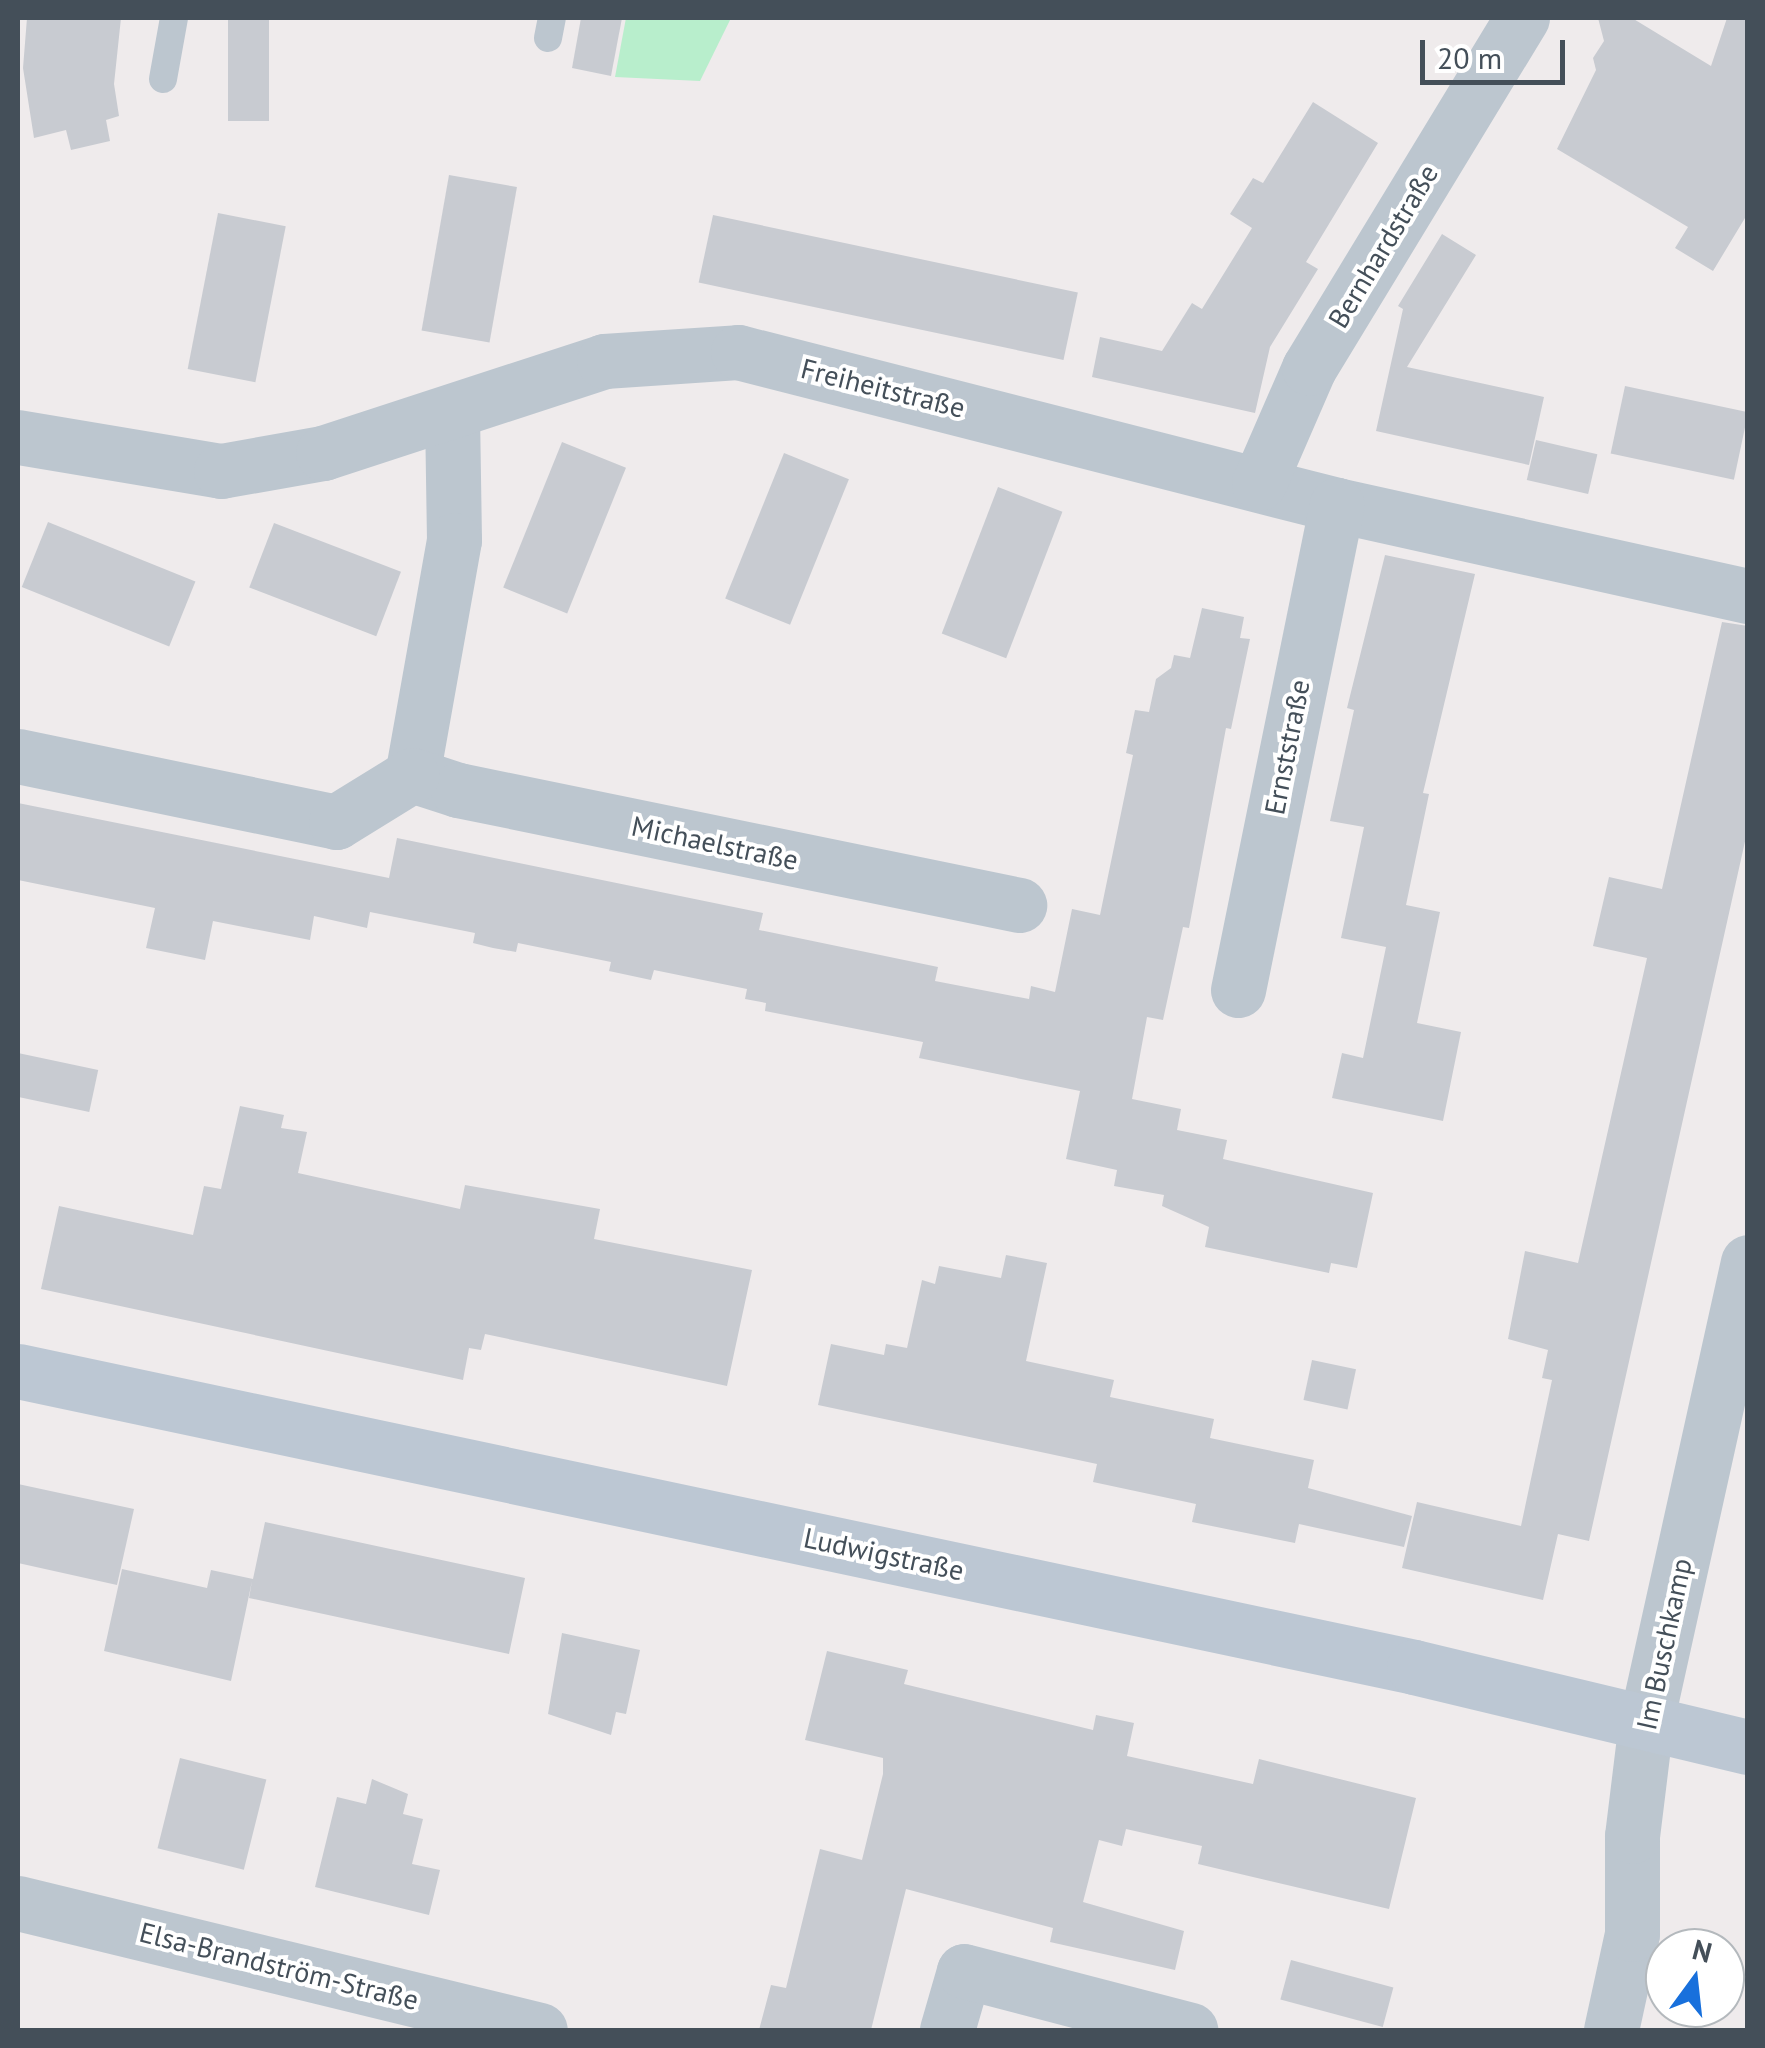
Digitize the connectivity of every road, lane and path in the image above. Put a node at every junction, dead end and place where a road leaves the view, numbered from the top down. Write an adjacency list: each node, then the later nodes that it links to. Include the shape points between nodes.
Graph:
1 (174, 18): 3 (lane)
2 (1522, 18): 6 (street, Bernhardstraße, via 1309,368)
3 (163, 79)
4 (452, 413): 5 (street, Freiheitstraße, via 323,453 222,470); 6 (street, Freiheitstraße, via 604,361 738,352); 10 (street, via 454,540)
5 (18, 436)
6 (1259, 483): 7 (street, Freiheitstraße)
7 (1336, 504): 8 (street, Freiheitstraße); 12 (street, Ernststraße)
8 (1748, 596)
9 (18, 756): 10 (street, via 336,822)
10 (412, 775): 11 (street, Michaelstraße, via 458,790)
11 (1019, 905)
12 (1238, 990)
13 (1748, 1262): 14 (street, Im Buschkamp)
14 (1737, 1360): 16 (street, Im Buschkamp)
15 (18, 1370): 16 (main road, Ludwigstraße)
16 (1646, 1722): 17 (main road, Ludwigstraße); 22 (street, Im Buschkamp, via 1632,1836 1632,1934)
17 (1748, 1748)
18 (18, 1903): 19 (street, Elsa-Brandström-Straße)
19 (540, 2030)
20 (947, 2030): 21 (street, via 964,1971)
21 (1190, 2030)
22 (1612, 2030)

